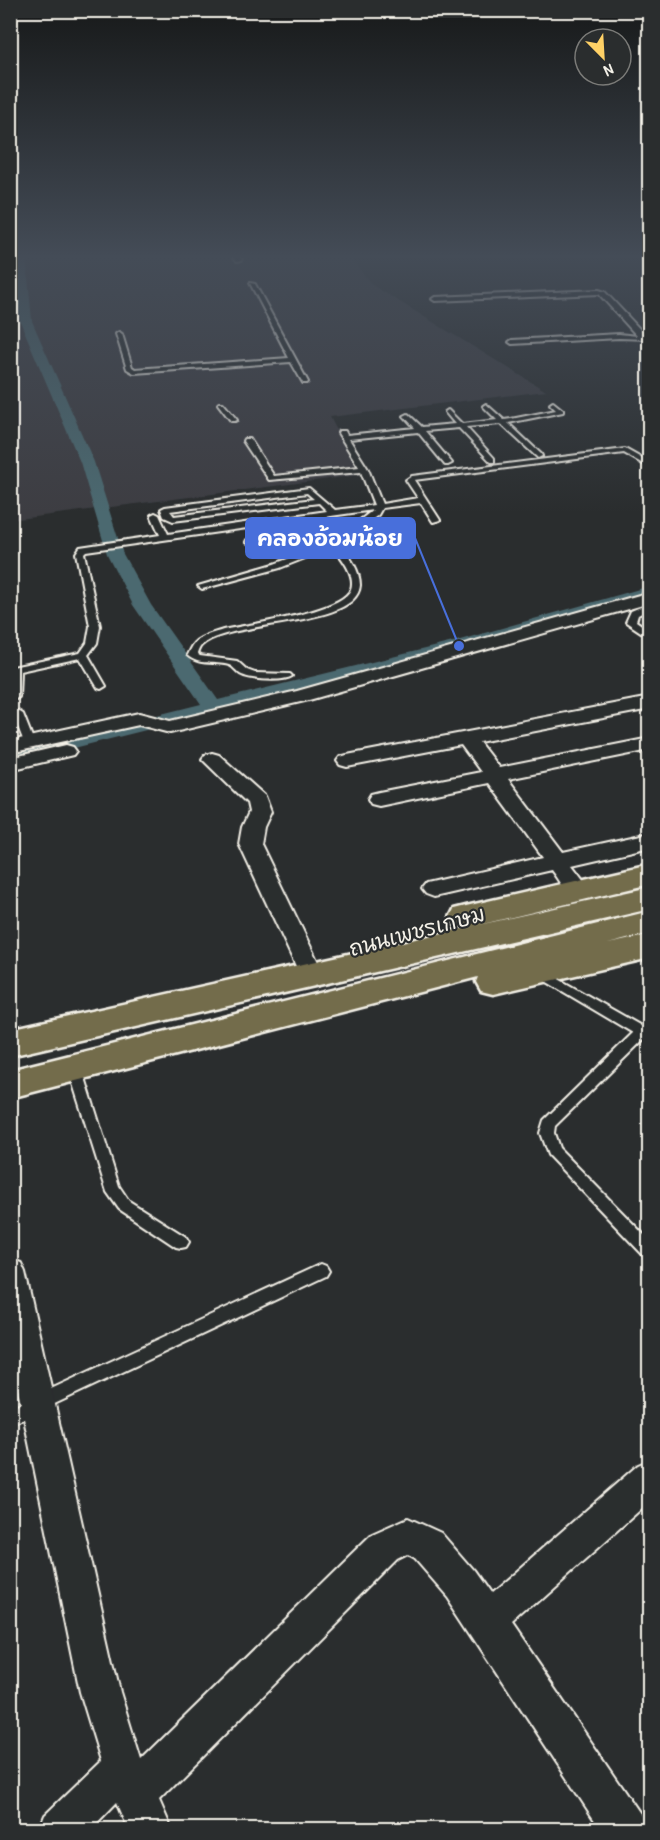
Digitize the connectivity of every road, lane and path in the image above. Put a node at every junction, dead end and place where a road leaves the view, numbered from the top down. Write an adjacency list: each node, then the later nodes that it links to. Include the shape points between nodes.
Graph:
1 (121, 342): 3 (lane, via 129,368 134,370)
2 (284, 342): 3 (lane)
3 (294, 360): 4 (lane)
4 (305, 382)
5 (221, 404): 10 (lane)
6 (553, 404): 11 (lane, via 561,411)
7 (486, 406): 11 (lane)
8 (448, 411): 12 (lane)
9 (408, 416): 13 (lane)
10 (233, 420)
11 (502, 422): 12 (lane); 15 (lane)
12 (459, 426): 13 (lane); 16 (lane)
13 (419, 430): 17 (lane); 19 (lane, via 343,434)
14 (247, 441): 19 (lane, via 272,478)
15 (538, 456)
16 (491, 460)
17 (448, 463)
18 (650, 466): 20 (lane, via 630,453 618,451 412,478)
19 (364, 469): 22 (lane)
20 (423, 500): 22 (lane); 25 (lane)
21 (319, 501): 21 (lane, via 173,519 165,509 309,490); 23 (lane)
22 (379, 506): 23 (lane); 28 (lane)
23 (332, 513): 26 (lane)
24 (155, 515): 26 (lane)
25 (436, 520)
26 (164, 535): 33 (lane, via 89,546 80,553 95,626 94,637)
27 (250, 542): 28 (lane)
28 (335, 544): 29 (lane, via 277,566); 34 (lane, via 349,562 355,580 350,599 333,608 205,640 191,650 198,659 234,663 254,676)
29 (202, 586)
30 (650, 597): 39 (street, via 302,696)
31 (650, 606): 32 (lane, via 635,611 631,622)
32 (650, 635)
33 (83, 656): 35 (lane); 36 (lane, via 15,669)
34 (287, 676)
35 (101, 686)
36 (14, 698)
37 (650, 703): 40 (street)
38 (18, 714): 42 (lane)
39 (157, 724): 42 (street); 45 (street)
40 (466, 738): 44 (street); 46 (street)
41 (650, 744): 46 (street)
42 (20, 745)
43 (212, 759): 56 (street, via 257,801 260,812 250,844)
44 (347, 761)
45 (10, 764)
46 (494, 776): 47 (street); 49 (street)
47 (379, 800)
48 (650, 840): 49 (street)
49 (558, 861): 51 (street); 52 (street)
50 (650, 874): 52 (main road, ถนนเพชรเกษม)
51 (434, 889)
52 (579, 890): 56 (main road, ถนนเพชรเกษม, via 434,925)
53 (650, 898): 58 (main road, ถนนเพชรเกษม)
54 (650, 922): 60 (main road)
55 (650, 946): 57 (main road)
56 (306, 962): 58 (main road, ถนนเพชรเกษม)
57 (540, 972): 59 (lane); 60 (main road)
58 (189, 1003): 61 (main road, ถนนเพชรเกษม)
59 (646, 1035): 65 (lane, via 549,1124 547,1133 553,1151)
60 (202, 1037): 62 (main road)
61 (10, 1043)
62 (75, 1068): 63 (main road); 64 (lane, via 112,1188 124,1205)
63 (10, 1084)
64 (181, 1242)
65 (650, 1252)
66 (321, 1270): 68 (lane)
67 (10, 1272): 68 (street)
68 (24, 1409): 71 (street, via 100,1692)
69 (650, 1477): 70 (street)
70 (486, 1622): 71 (street, via 428,1546 408,1536 385,1547); 74 (street)
71 (129, 1781): 72 (street); 73 (street)
72 (60, 1830)
73 (151, 1830)
74 (626, 1830)

